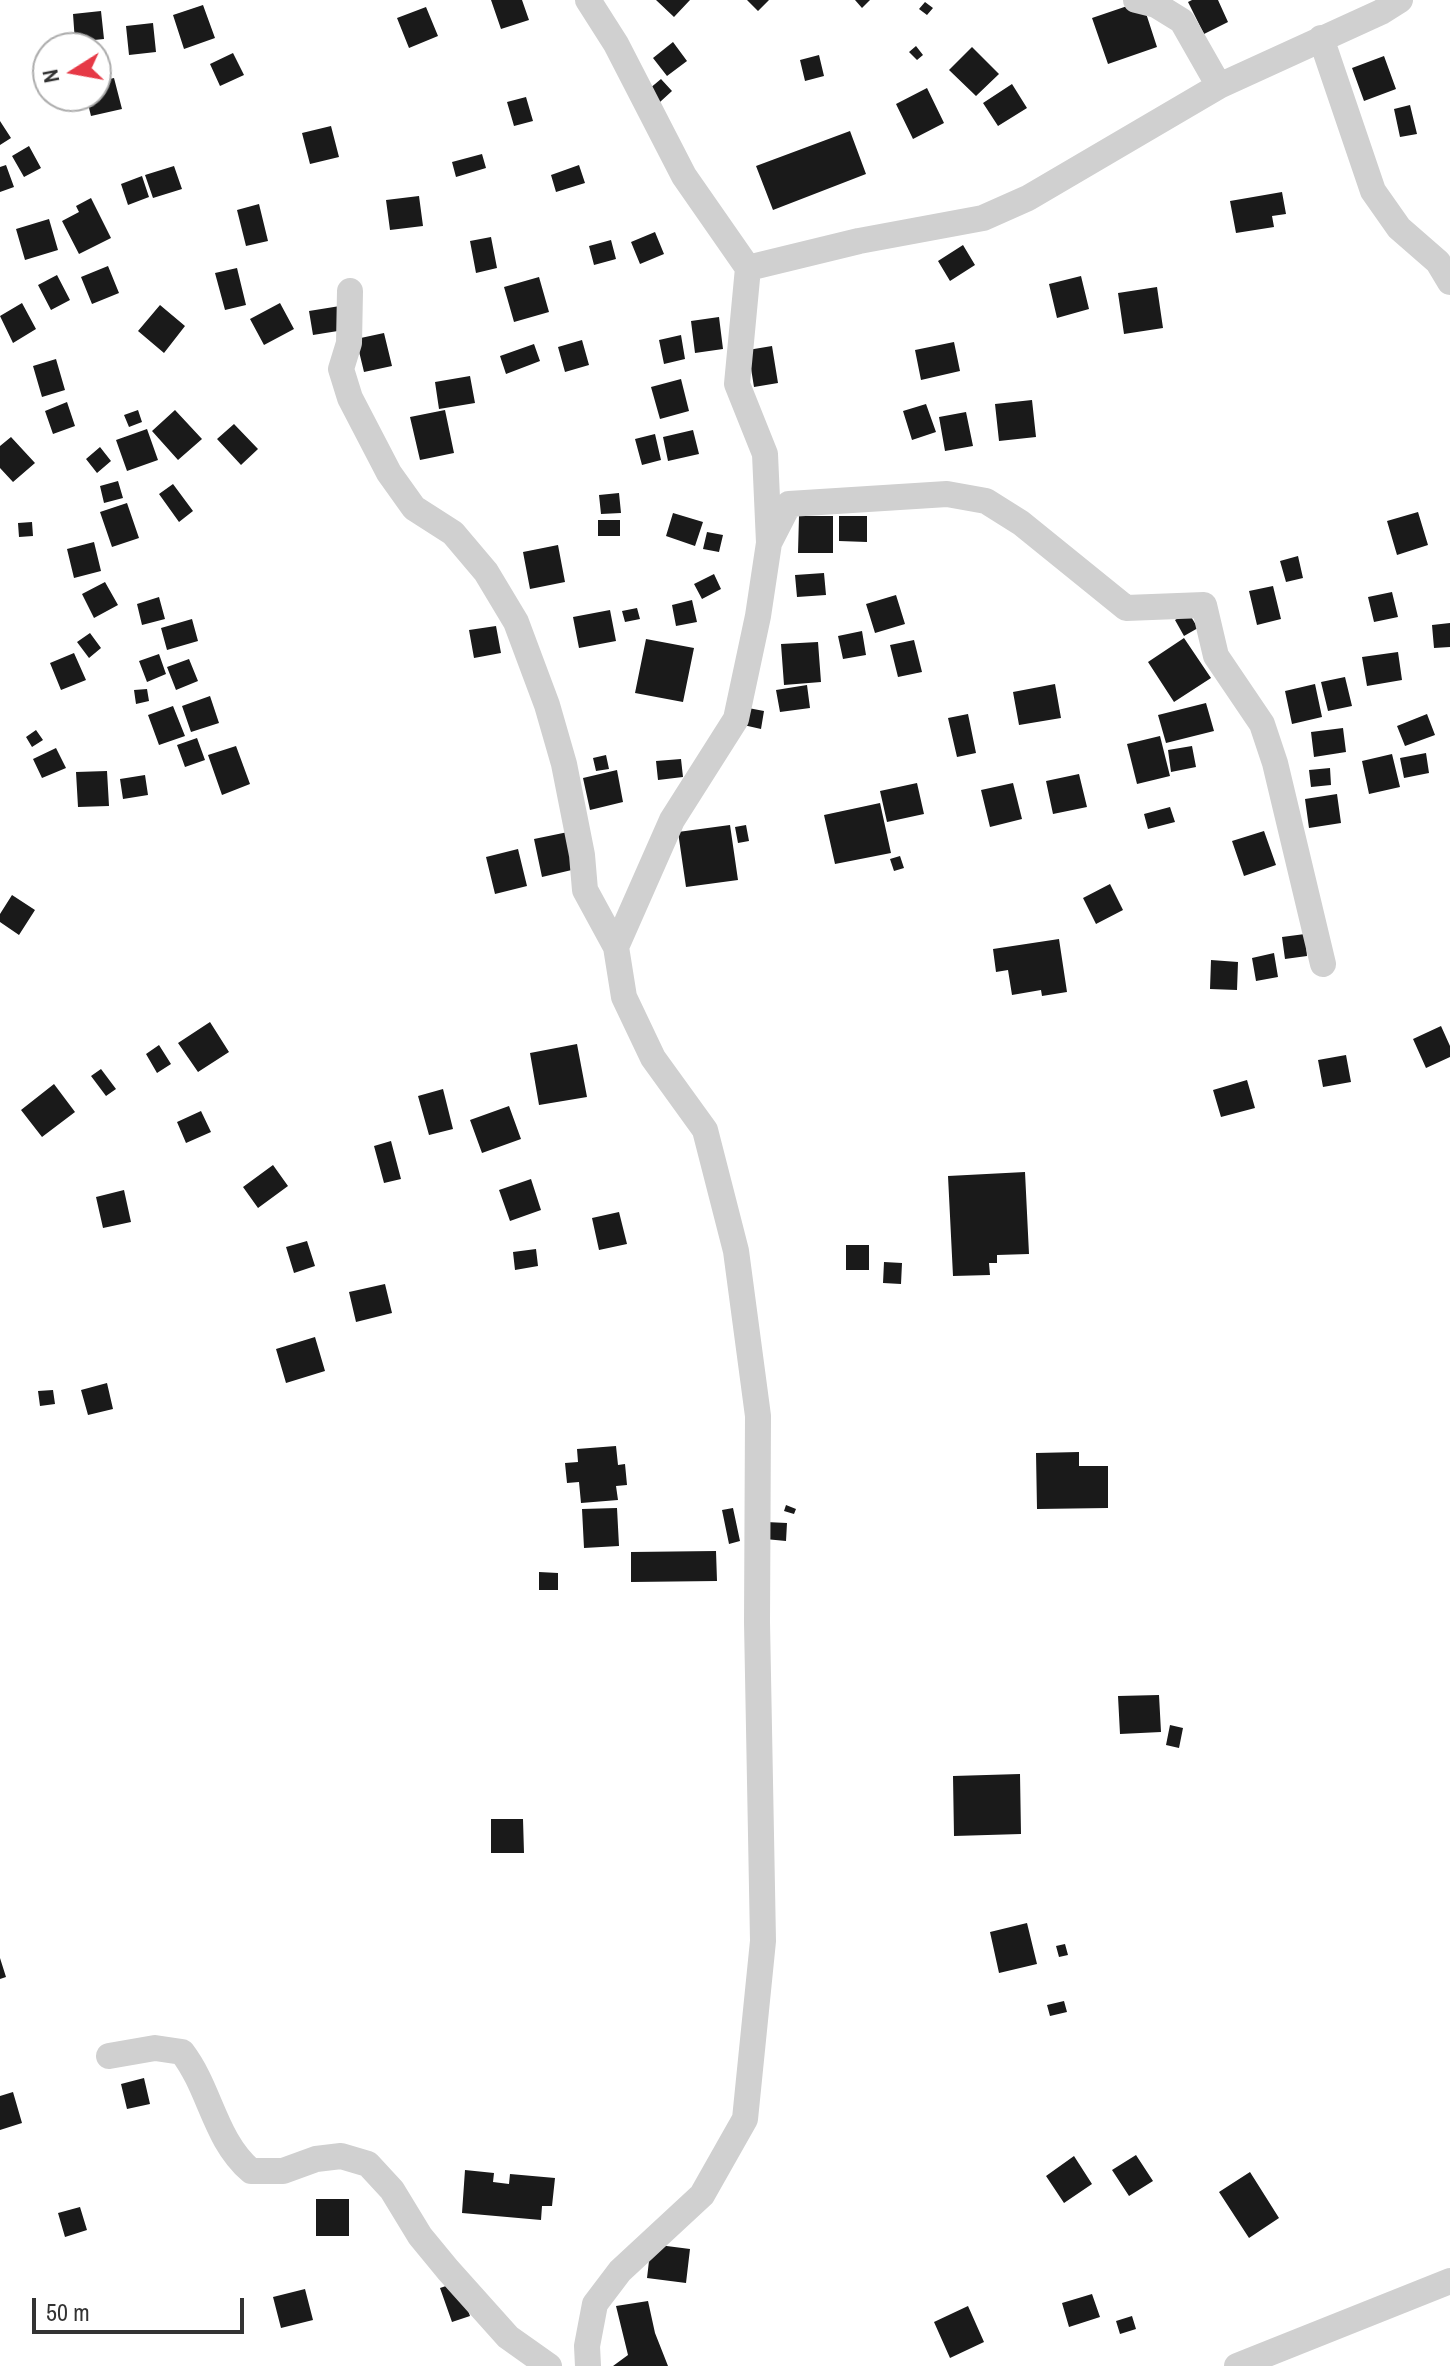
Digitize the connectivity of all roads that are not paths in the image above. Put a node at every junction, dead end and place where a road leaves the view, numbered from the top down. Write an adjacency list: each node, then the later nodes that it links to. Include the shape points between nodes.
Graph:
1 (1136, 0): 5 (street, via 1182,21)
2 (1400, 0): 4 (street)
3 (590, 1): 6 (street, via 684,176)
4 (1321, 38): 5 (street); 7 (street, via 1373,191 1399,228 1438,262)
5 (1219, 86): 6 (street, via 1028,198 983,218)
6 (748, 268): 9 (street, via 737,384 765,454)
7 (1450, 282)
8 (350, 291): 10 (street, via 349,343 341,369 350,398 389,473 414,508 453,533 486,572 516,622 564,764 585,890)
9 (769, 543): 10 (street, via 736,719 672,820); 11 (street, via 789,504 947,494 986,501 1021,523 1126,608 1204,605 1216,656 1262,724 1275,763)
10 (616, 947): 15 (street, via 624,997 653,1058 705,1130 736,1251 758,1416 763,1941 745,2119 702,2195 620,2271 595,2304)
11 (1323, 964)
12 (109, 2056): 14 (street, via 155,2048 182,2052 195,2069 220,2132 251,2171 283,2171 341,2156 368,2164 468,2293 508,2337)
13 (1450, 2281): 16 (street)
14 (549, 2366)
15 (588, 2366)
16 (1237, 2366)

